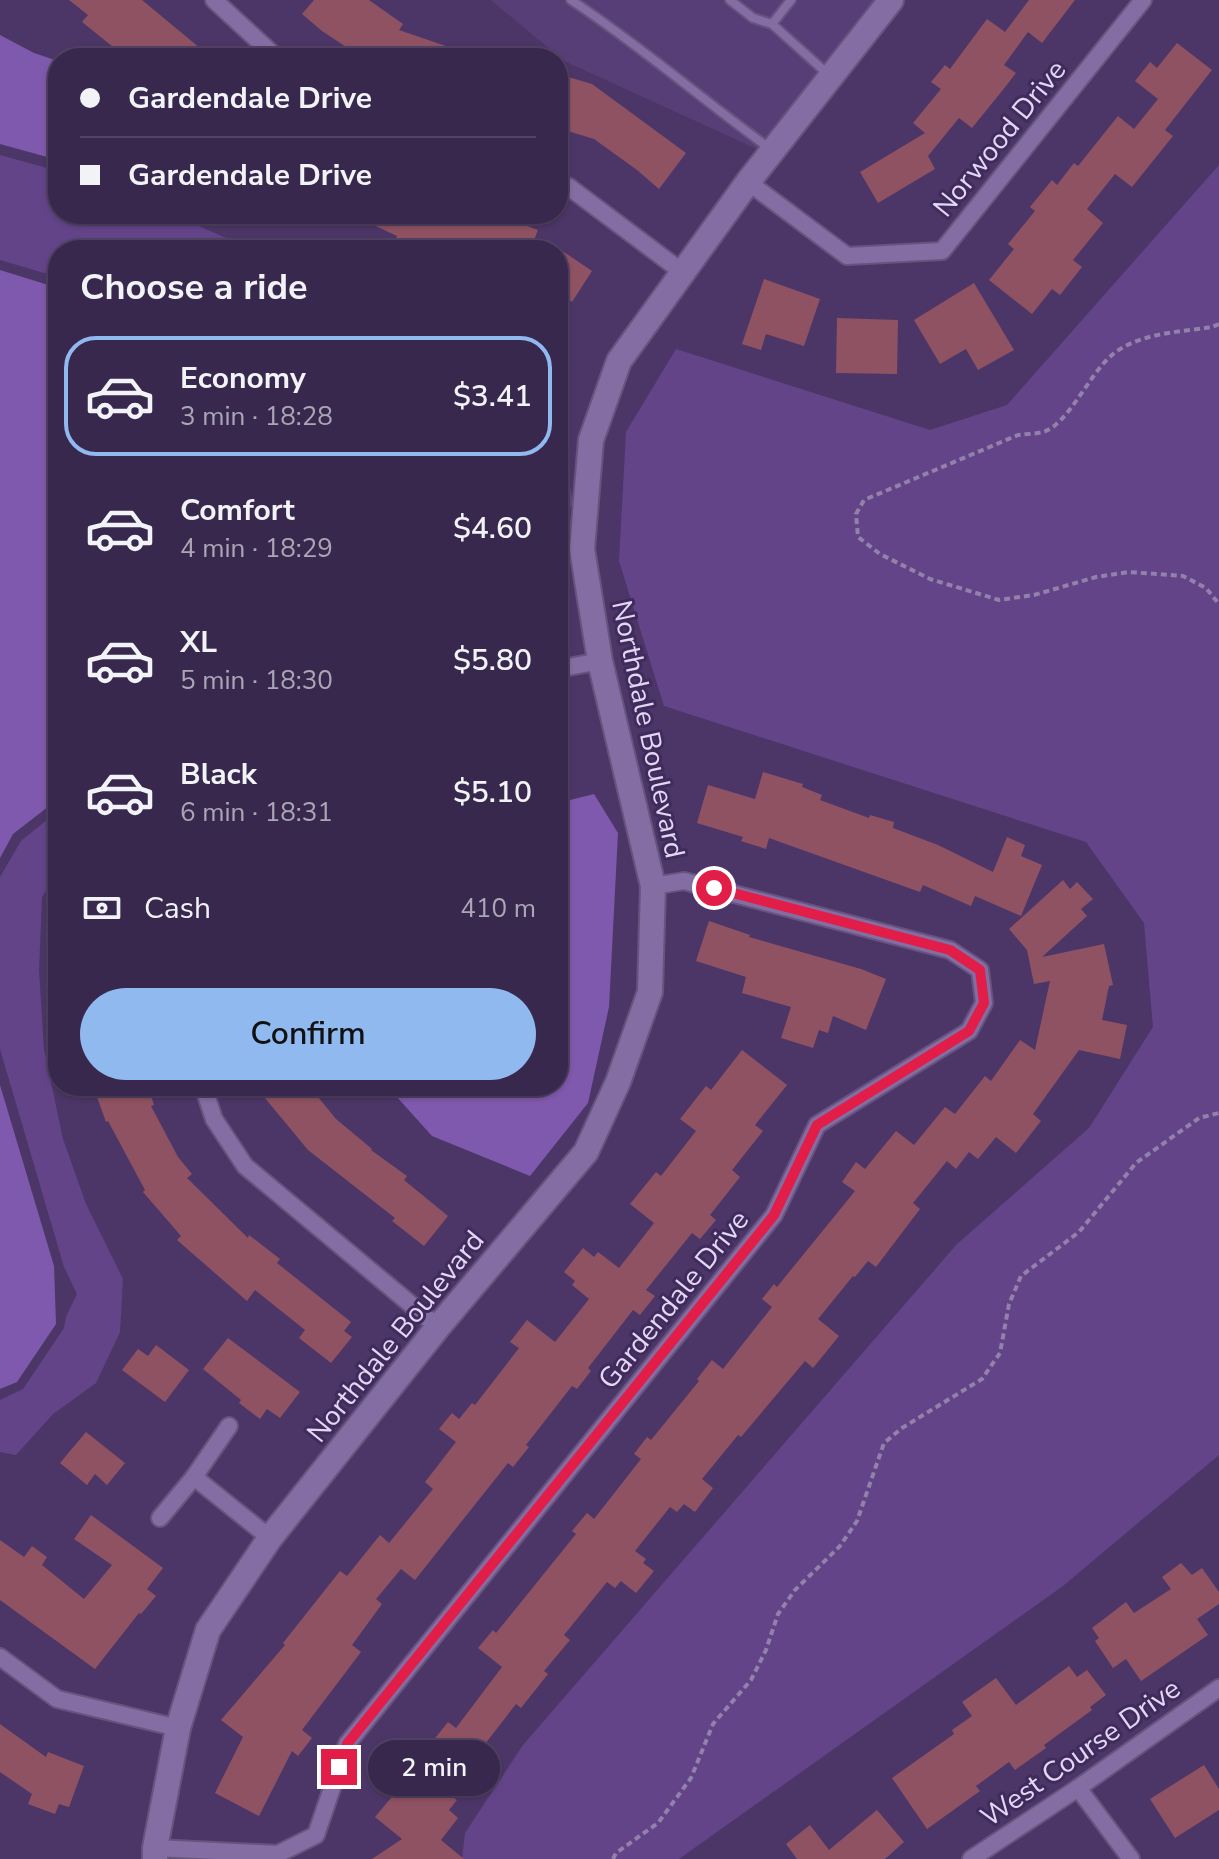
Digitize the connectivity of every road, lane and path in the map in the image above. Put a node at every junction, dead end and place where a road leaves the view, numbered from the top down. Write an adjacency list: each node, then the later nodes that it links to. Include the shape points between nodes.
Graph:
1 (214, 0): 8 (street)
2 (571, 0): 10 (lane, via 618,30)
3 (730, 0): 7 (lane, via 753,18)
4 (791, 0): 7 (lane)
5 (891, 0): 9 (street, Northdale Boulevard)
6 (1143, 0): 11 (street, Norwood Drive, via 942,251 847,256)
7 (772, 24): 9 (lane)
8 (266, 48)
9 (831, 76): 10 (street, Northdale Boulevard)
10 (772, 151): 11 (street, Northdale Boulevard)
11 (748, 182): 13 (street, Northdale Boulevard)
12 (568, 187): 13 (street)
13 (681, 271): 16 (street, Northdale Boulevard, via 619,361 591,440 582,549)
14 (1219, 324): 15 (path, via 1148,337 1114,352 1092,374 1063,419 1045,431 1018,435 864,500 856,514 858,537 880,554 930,579 999,600 1129,572 1183,576 1206,588)
15 (1219, 604)
16 (600, 661): 17 (street); 18 (street, Northdale Boulevard)
17 (568, 667)
18 (653, 886): 21 (street, Northdale Boulevard, via 650,992 586,1152); 30 (street, Gardendale Drive, via 684,881 950,950 980,970 984,1003 969,1031 817,1125 774,1215 347,1744 316,1835 278,1854)
19 (206, 1096): 21 (street, via 214,1119 245,1166)
20 (1219, 1113): 31 (path, via 1199,1118 1136,1163 1079,1232 1021,1276 1009,1304 1000,1353 982,1379 884,1443 857,1521 778,1614 751,1680 713,1724 691,1778 658,1823)
21 (438, 1327): 25 (street, Northdale Boulevard)
22 (229, 1426): 23 (street)
23 (194, 1477): 24 (street); 25 (street)
24 (160, 1518)
25 (270, 1538): 28 (street, Northdale Boulevard, via 208,1630)
26 (0, 1657): 28 (street, via 57,1699)
27 (1219, 1688): 29 (street, West Course Drive)
28 (178, 1728): 30 (street, Northdale Boulevard)
29 (1078, 1788): 32 (street, West Course Drive); 33 (street)
30 (155, 1854)
31 (613, 1859)
32 (971, 1859)
33 (1131, 1859)

